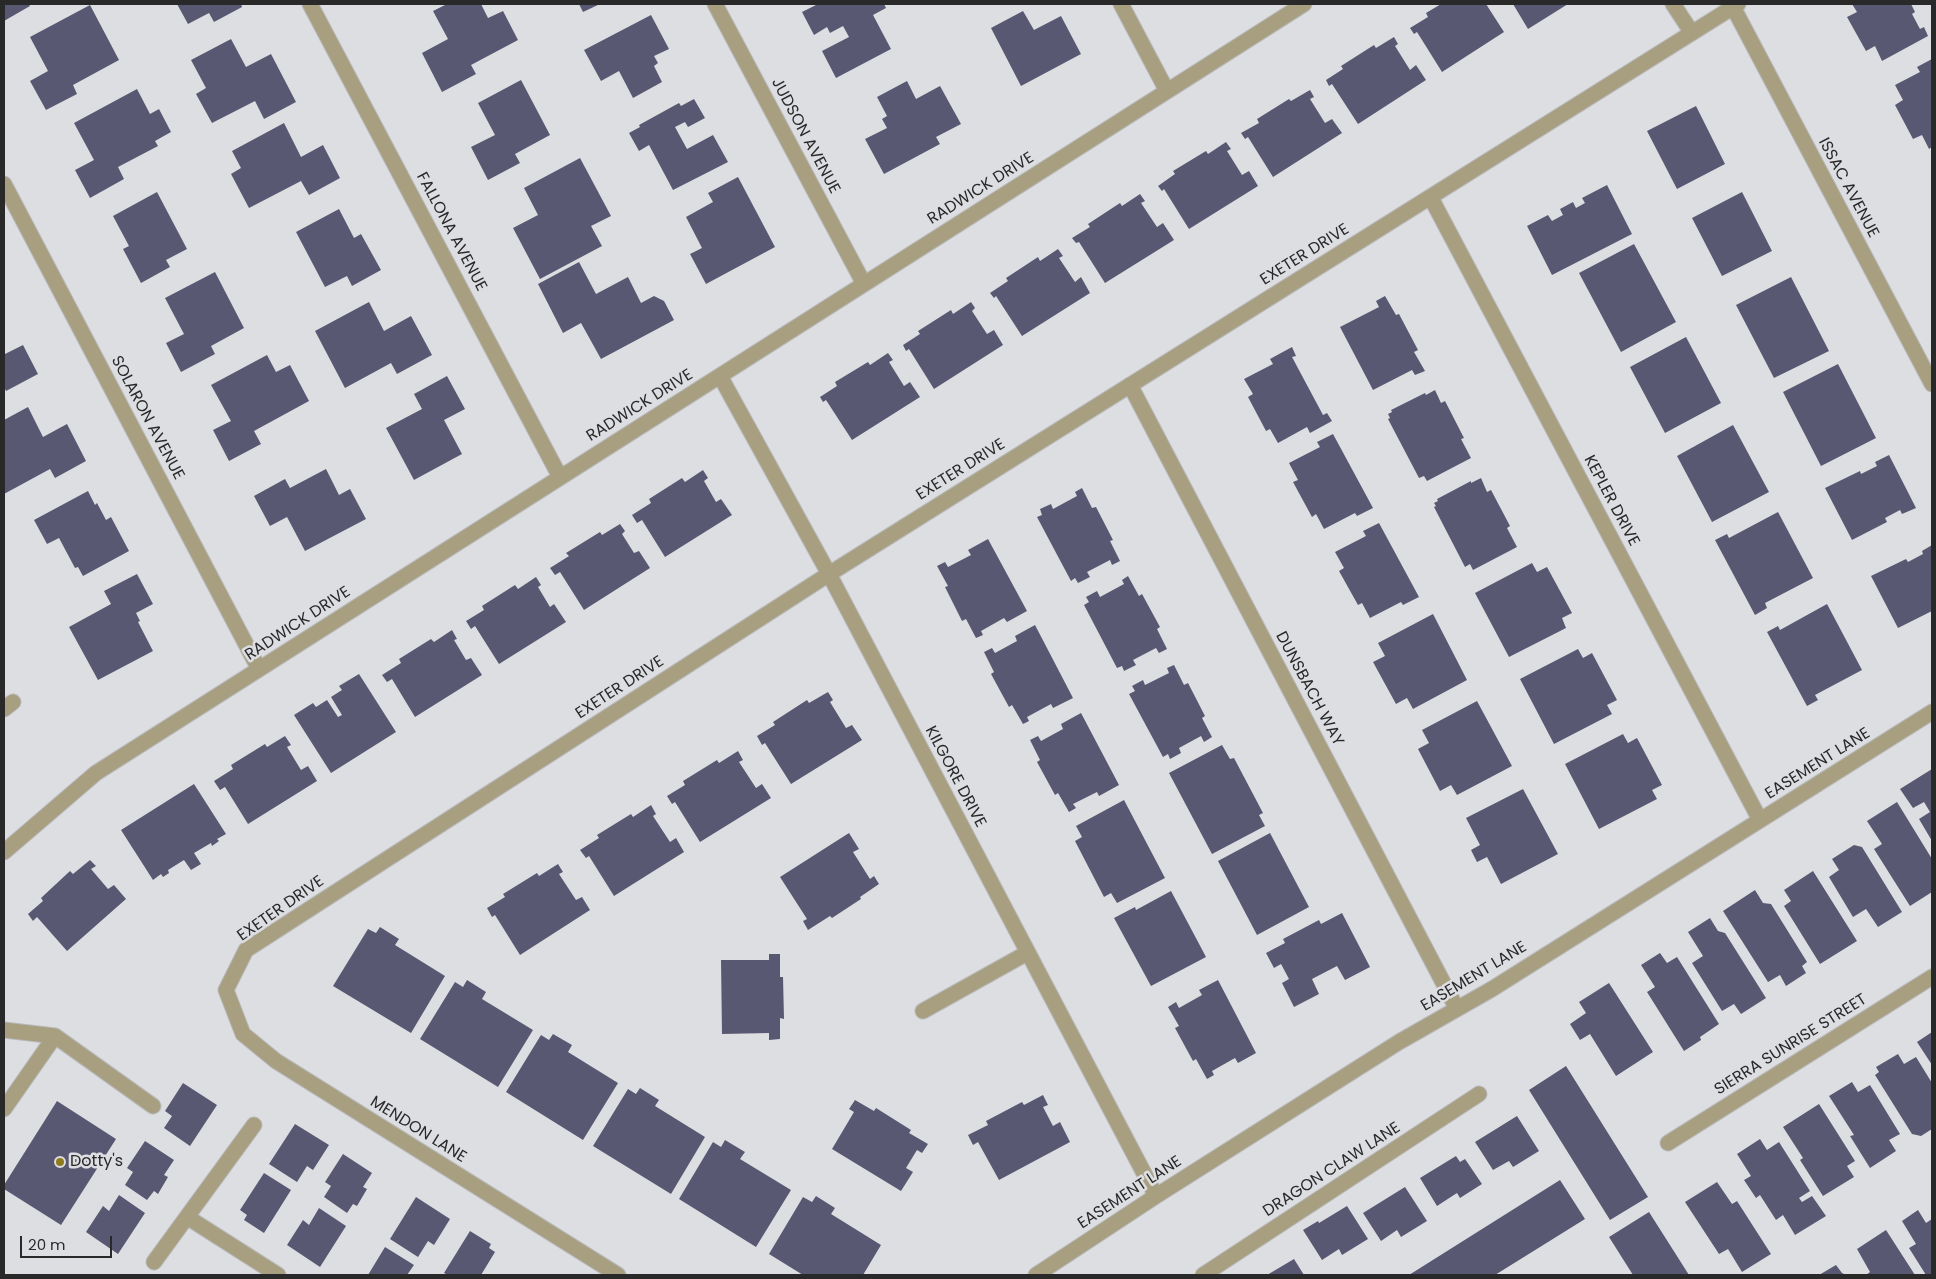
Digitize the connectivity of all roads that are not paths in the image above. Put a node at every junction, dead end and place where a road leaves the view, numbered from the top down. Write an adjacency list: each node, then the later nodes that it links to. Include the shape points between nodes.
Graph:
1 (310, 4): 15 (street, FALLONA AVENUE)
2 (715, 4): 11 (street, JUDSON AVENUE)
3 (1121, 4): 8 (street)
4 (1304, 4): 8 (street, RADWICK DRIVE)
5 (1673, 4): 7 (street)
6 (1736, 6): 7 (street, EXETER DRIVE); 13 (street, ISSAC AVENUE)
7 (1692, 33): 10 (street, EXETER DRIVE)
8 (1167, 91): 11 (street, RADWICK DRIVE)
9 (4, 184): 17 (street, SOLARON AVENUE)
10 (1431, 198): 14 (street, EXETER DRIVE); 19 (street, KEPLER DRIVE)
11 (864, 284): 12 (street, RADWICK DRIVE)
12 (720, 376): 15 (street, RADWICK DRIVE); 16 (street, KILGORE DRIVE)
13 (1932, 384)
14 (1130, 385): 16 (street, EXETER DRIVE); 24 (street, DUNSBACH WAY)
15 (560, 478): 17 (street, RADWICK DRIVE)
16 (829, 574): 21 (street, KILGORE DRIVE); 23 (street, EXETER DRIVE, via 246,950)
17 (259, 669): 20 (street, RADWICK DRIVE, via 96,773)
18 (1932, 712): 19 (street, EASEMENT LANE)
19 (1760, 820): 24 (street, EASEMENT LANE)
20 (4, 852)
21 (1027, 952): 25 (street); 33 (street, KILGORE DRIVE)
22 (1932, 977): 32 (street, SIERRA SUNRISE STREET)
23 (226, 990): 37 (street, MENDON LANE, via 243,1034 276,1061)
24 (1456, 1009): 33 (street, EASEMENT LANE, via 1398,1042)
25 (923, 1011)
26 (4, 1030): 27 (street)
27 (55, 1036): 29 (street); 30 (street)
28 (1479, 1094): 39 (street, DRAGON CLAW LANE)
29 (154, 1106)
30 (4, 1109)
31 (254, 1125): 34 (street)
32 (1668, 1143)
33 (1156, 1196): 38 (street, EASEMENT LANE)
34 (187, 1217): 35 (street); 36 (street)
35 (154, 1262)
36 (278, 1275)
37 (618, 1275)
38 (1036, 1275)
39 (1203, 1275)

